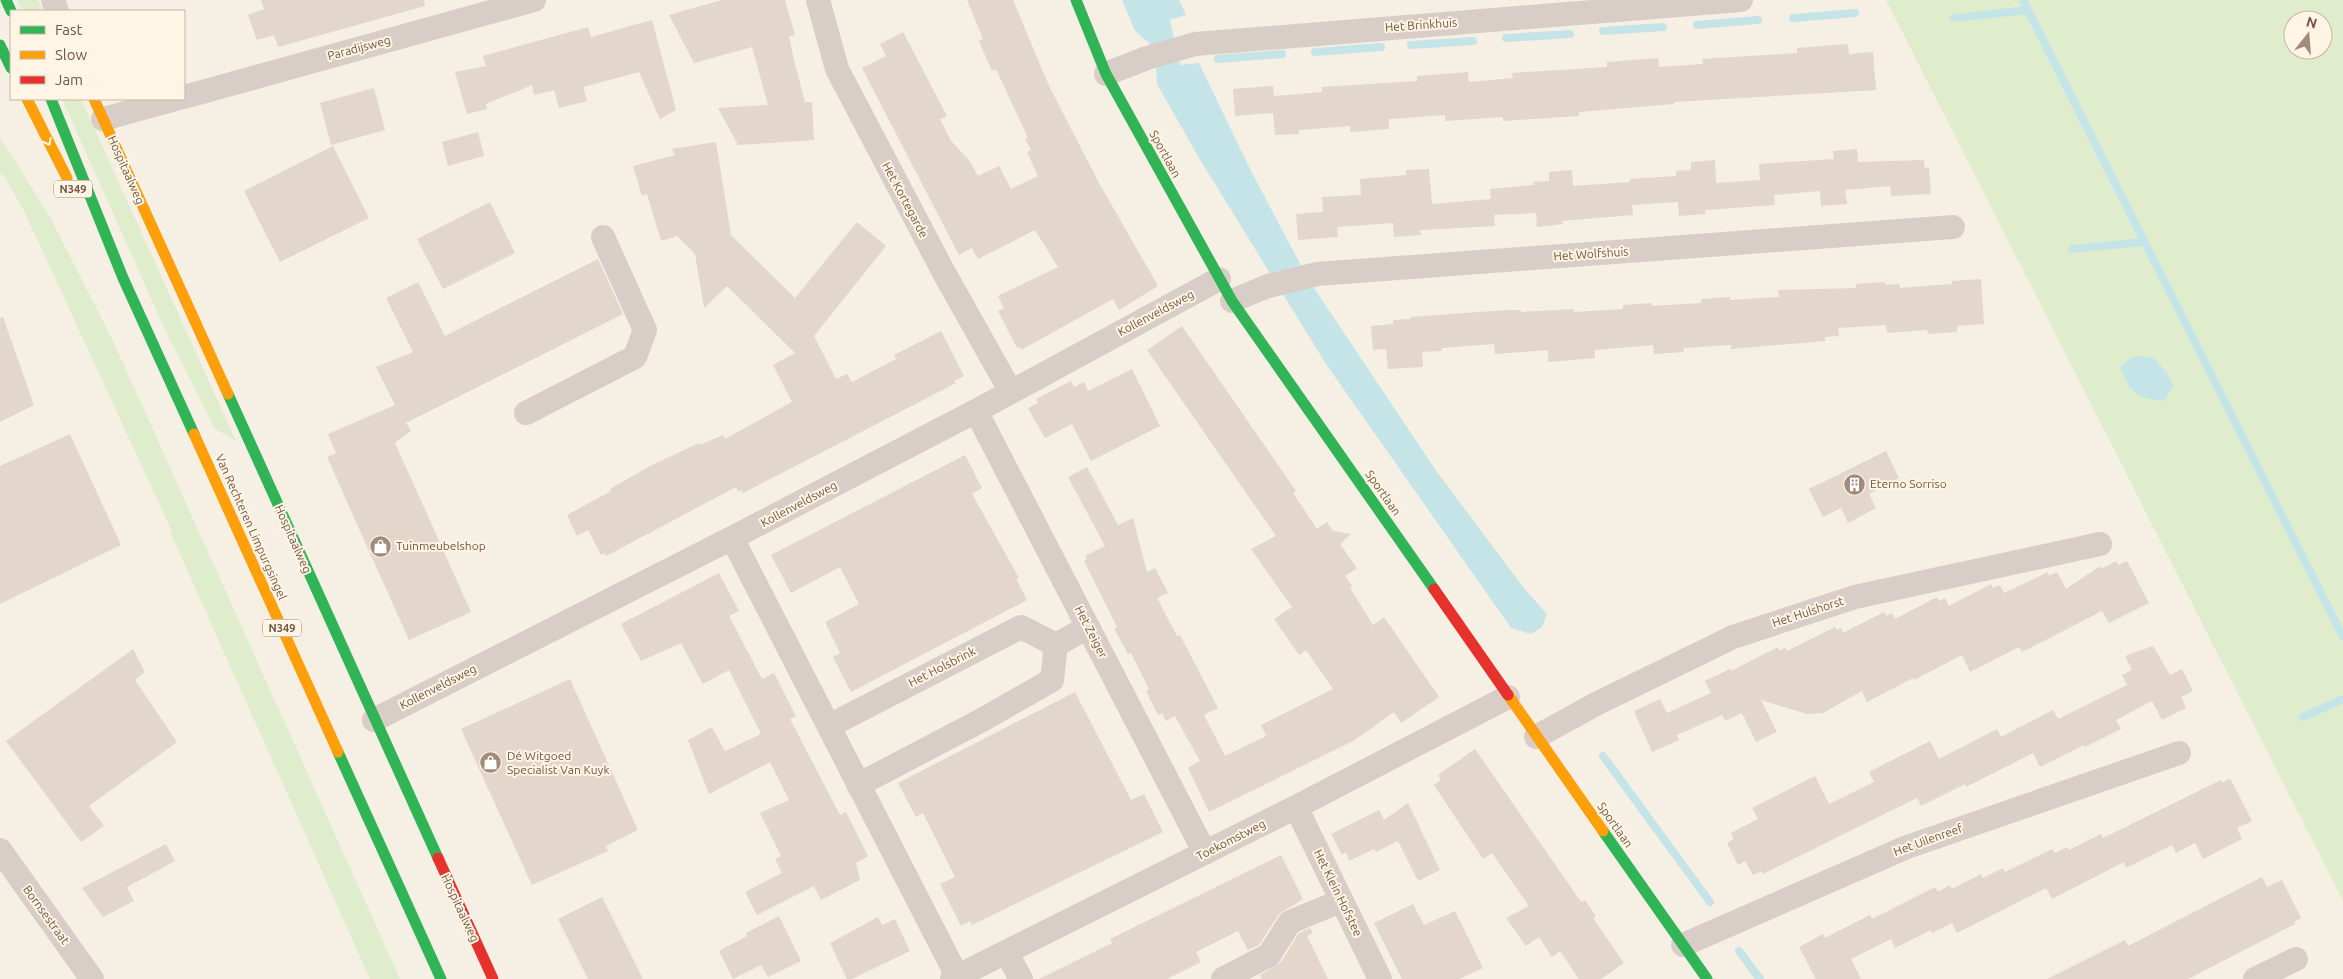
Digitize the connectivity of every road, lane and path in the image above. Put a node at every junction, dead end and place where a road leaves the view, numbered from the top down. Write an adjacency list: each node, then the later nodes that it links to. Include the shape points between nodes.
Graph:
1 (534, 0): 8 (street, Paradijsweg)
2 (818, 0): 18 (street, Het Kortegarde, via 837,68 942,271)
3 (1076, 0): 7 (street, Sportlaan)
4 (1741, 0): 7 (street, Het Brinkhuis, via 1195,44)
5 (0, 45): 6 (street)
6 (10, 66)
7 (1106, 74): 16 (street, Sportlaan)
8 (185, 97)
9 (28, 100): 15 (street, Van Rechteren Limpurgsingel / N349, one-way to 15)
10 (51, 100): 15 (street, Van Rechteren Limpurgsingel / N349)
11 (168, 100): 12 (street)
12 (99, 109): 26 (street, Hospitaalweg)
13 (1954, 228): 17 (street, Het Wolfshuis, via 1317,274 1268,286)
14 (603, 237): 20 (street, via 645,330 635,357)
15 (123, 278): 40 (street, Van Rechteren Limpurgsingel / N349)
16 (1219, 279): 17 (street, Sportlaan); 18 (street, Kollenveldsweg)
17 (1232, 301): 25 (street, Sportlaan)
18 (1011, 392): 19 (street, Kollenveldsweg)
19 (976, 411): 21 (street, Kollenveldsweg); 23 (street, Het Zeiger)
20 (526, 413)
21 (732, 538): 26 (street, Kollenveldsweg); 27 (street)
22 (2100, 544): 28 (street, Het Hulshorst, via 1855,597 1733,637)
23 (1088, 627): 24 (street); 33 (street, Het Zeiger)
24 (1056, 645): 27 (street, Het Holsbrink, via 1021,627); 30 (street, via 1052,680)
25 (1508, 697): 28 (street, Sportlaan); 31 (street, Toekomstweg)
26 (374, 720): 41 (street, Hospitaalweg)
27 (829, 726): 30 (street)
28 (1536, 737): 35 (street, Sportlaan)
29 (2179, 754): 35 (street, Het Uilenreef, via 1907,847)
30 (858, 785): 38 (street)
31 (1296, 807): 33 (street, Toekomstweg); 34 (street, Het Klein Hofstee)
32 (0, 850): 39 (street, Bornsestraat)
33 (1205, 853): 36 (street, Toekomstweg)
34 (1341, 901): 43 (street, via 1290,922 1269,955); 44 (street, Het Klein Hofstee)
35 (1683, 945): 45 (street, Sportlaan)
36 (1006, 952): 38 (street, Toekomstweg); 42 (street)
37 (2296, 959): 46 (street)
38 (954, 978)
39 (92, 979)
40 (441, 979)
41 (493, 979)
42 (1021, 979)
43 (1223, 979)
44 (1380, 979)
45 (1707, 979)
46 (2255, 979)

